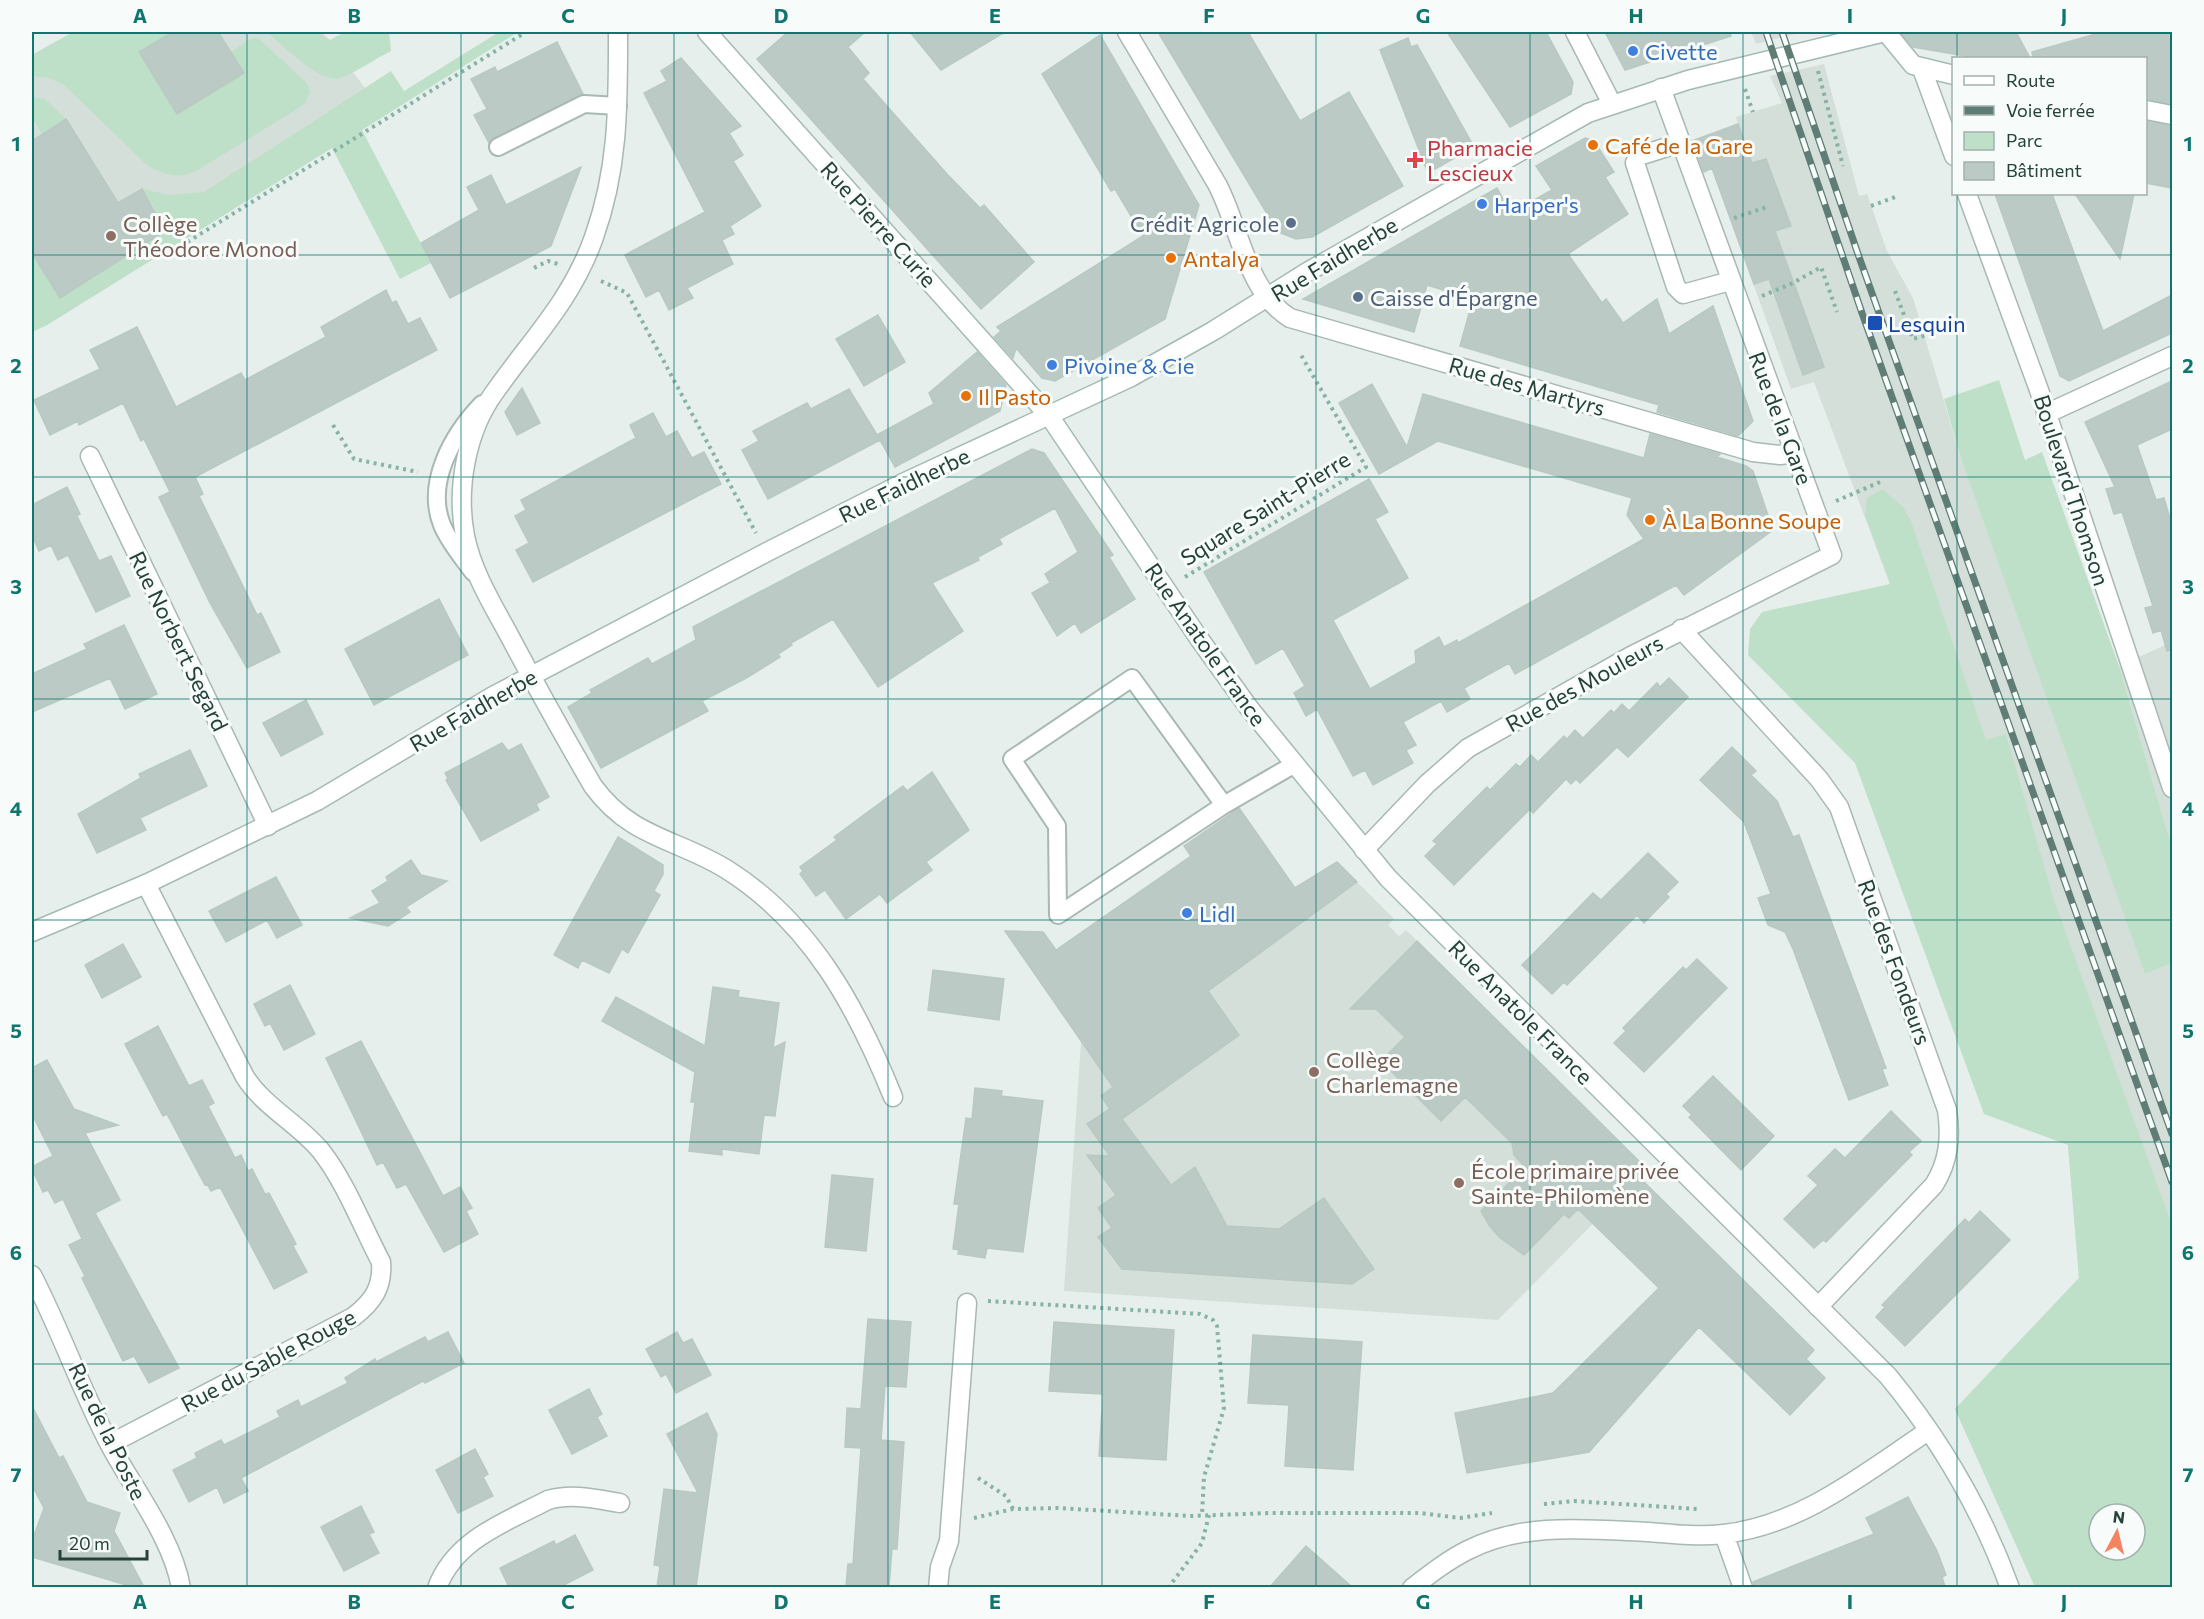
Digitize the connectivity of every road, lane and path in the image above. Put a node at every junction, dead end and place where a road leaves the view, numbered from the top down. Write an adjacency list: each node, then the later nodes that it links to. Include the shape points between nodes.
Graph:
1 (526, 32): 24 (path)
2 (618, 32): 12 (street)
3 (707, 32): 36 (street, Rue Pierre Curie)
4 (1127, 32): 28 (street, via 1231,210 1252,271)
5 (1575, 32): 11 (street)
6 (1886, 32): 7 (street, Rue Faidherbe); 8 (street, via 1907,59)
7 (1813, 50): 10 (street, Rue Faidherbe); 18 (path)
8 (1922, 69): 9 (street); 17 (street)
9 (1952, 75)
10 (1661, 88): 11 (street, Rue Faidherbe); 15 (street, Rue de la Gare)
11 (1612, 104): 28 (street, Rue Faidherbe, via 1588,113)
12 (618, 106): 16 (lane, via 584,104); 25 (street, via 614,164 606,199)
13 (2147, 110): 14 (street)
14 (2172, 115)
15 (1680, 143): 23 (street, Rue de la Gare); 26 (street, via 1639,156 1635,163 1676,287 1683,294)
16 (498, 147)
17 (1952, 153)
18 (1843, 166)
19 (1967, 195): 35 (street, Boulevard Thomson)
20 (1898, 196): 21 (path)
21 (1871, 206)
22 (1767, 207): 23 (path)
23 (1710, 227): 26 (street, Rue de la Gare)
24 (181, 246)
25 (579, 271): 34 (street, via 541,334); 42 (path, via 627,293)
26 (1730, 281): 29 (street, Rue de la Gare)
27 (1896, 291): 31 (path, via 1913,339)
28 (1267, 299): 36 (street, Rue Faidherbe, via 1131,377); 38 (street, Rue des Martyrs, via 1277,310 1300,321 1752,452)
29 (1739, 306): 30 (path, via 1821,267); 38 (street, Rue de la Gare)
30 (1837, 312)
31 (1942, 330)
32 (1301, 356): 46 (path, Square Saint-Pierre, via 1366,467)
33 (2172, 356): 35 (street)
34 (494, 393): 40 (lane, via 460,433); 45 (street, via 471,443 461,500 466,539)
35 (2046, 414): 50 (street, Boulevard Thomson)
36 (1050, 417): 46 (street, Rue Anatole France); 48 (street, Rue Faidherbe, via 890,489)
37 (333, 425): 40 (path, via 354,459)
38 (1795, 453): 43 (street, Rue de la Gare)
39 (90, 456): 52 (street, Rue Norbert Segard)
40 (440, 476): 45 (lane, via 437,493 441,523)
41 (1880, 482): 43 (path)
42 (741, 507)
43 (1816, 511): 44 (street, Rue de la Gare)
44 (1832, 555): 47 (street, Rue des Mouleurs)
45 (483, 586): 48 (street)
46 (1166, 588): 49 (street, Rue Anatole France)
47 (1681, 629): 53 (street, Rue des Mouleurs, via 1468,748 1426,784); 59 (street, Rue des Fondeurs, via 1820,778 1839,807 1947,1110 1948,1148 1934,1185)
48 (531, 676): 52 (street, Rue Faidherbe, via 344,787); 56 (street, via 607,805 622,819 705,857 752,887 812,948 856,1013)
49 (1293, 765): 51 (lane); 53 (street, Rue Anatole France)
50 (2172, 788)
51 (1224, 805): 51 (lane, via 1058,915 1057,826 1012,759 1132,678)
52 (268, 826): 54 (street, Rue Faidherbe)
53 (1364, 850): 59 (street, Rue Anatole France, via 1526,1018)
54 (146, 884): 55 (street, Rue Faidherbe); 61 (street, Rue du Sable Rouge, via 251,1087 311,1140 327,1160 381,1262 382,1276 377,1292 353,1317)
55 (32, 932)
56 (893, 1097)
57 (32, 1275): 61 (street, Rue de la Poste)
58 (967, 1303): 62 (street); 68 (path, via 1200,1314 1213,1320 1217,1326 1224,1408 1206,1471)
59 (1818, 1306): 60 (street, Rue Anatole France, via 1887,1376)
60 (1928, 1431): 71 (street, via 1803,1511 1767,1525); 78 (street, Rue Anatole France, via 1978,1514)
61 (110, 1444): 72 (street, Rue de la Poste, via 174,1563)
62 (955, 1463): 65 (path, via 1006,1496); 70 (street)
63 (620, 1503): 73 (street, via 582,1497 548,1500 467,1545 446,1569)
64 (1533, 1506): 66 (path, via 1574,1501)
65 (1012, 1509): 68 (path, via 1080,1508); 70 (path)
66 (1707, 1509)
67 (1501, 1512): 69 (path, via 1460,1518 1420,1514)
68 (1202, 1515): 69 (path)
69 (1209, 1515): 75 (path, via 1202,1543)
70 (950, 1525): 74 (street)
71 (1724, 1534): 76 (street, via 1562,1528 1520,1533 1470,1549); 77 (street)
72 (181, 1587)
73 (437, 1587)
74 (938, 1587)
75 (1168, 1587)
76 (1412, 1587)
77 (1743, 1587)
78 (2010, 1587)

